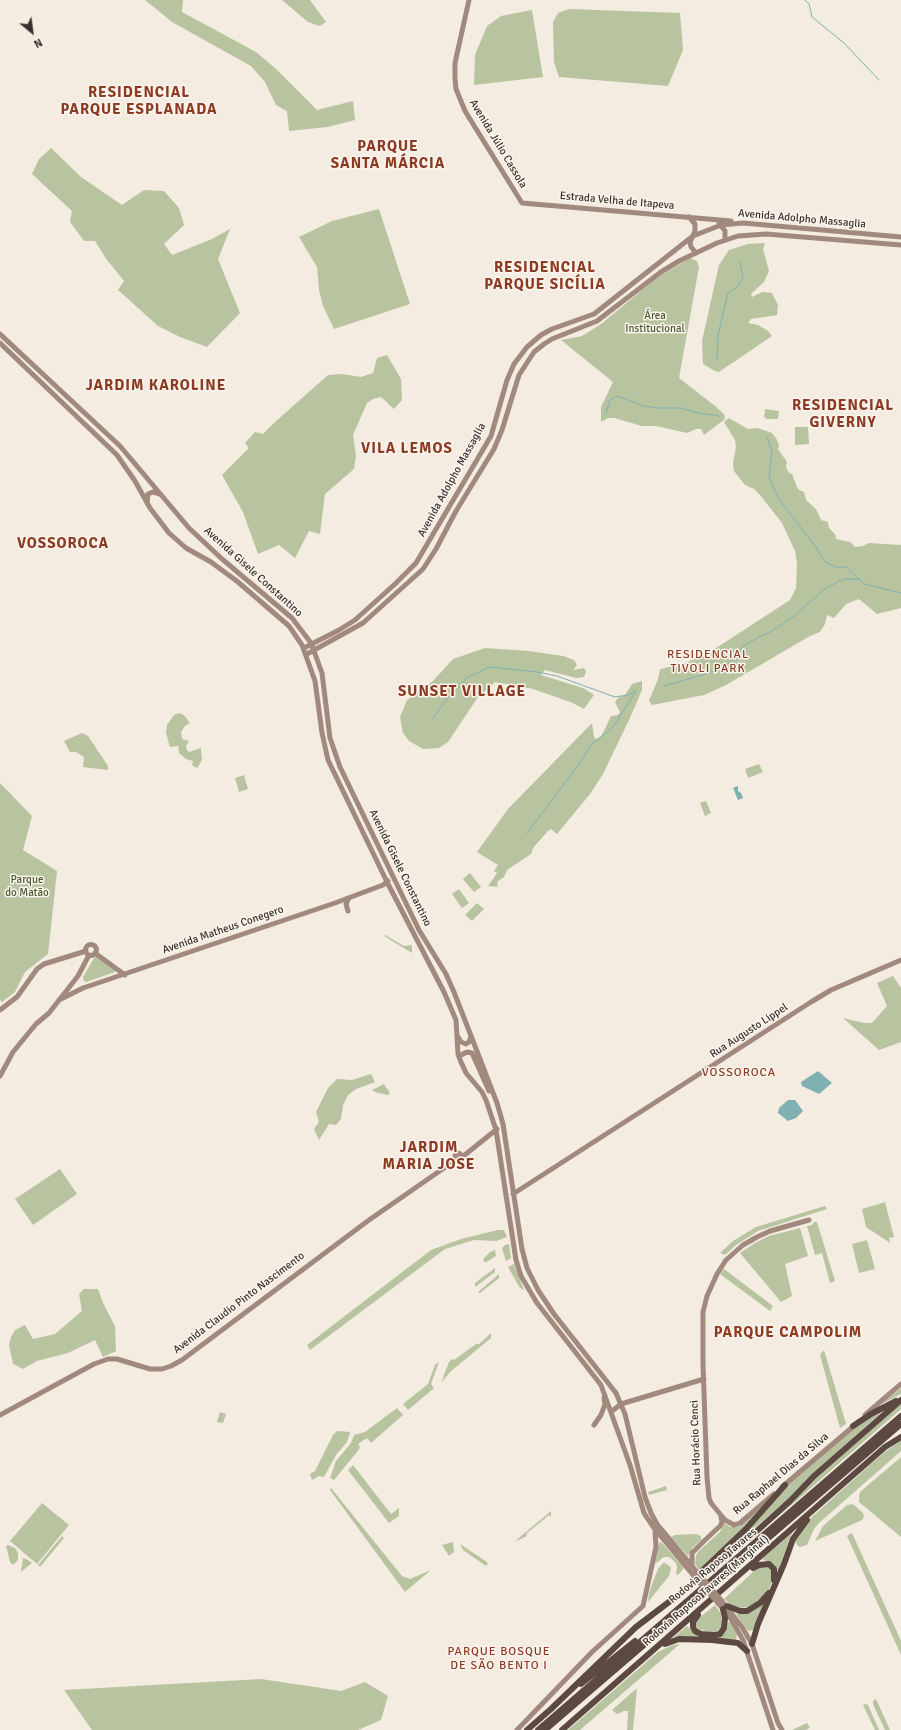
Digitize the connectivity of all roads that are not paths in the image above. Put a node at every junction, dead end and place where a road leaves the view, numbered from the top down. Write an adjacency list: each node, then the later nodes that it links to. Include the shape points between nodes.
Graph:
1 (469, 0): 2 (main road, Avenida Júlio Cassola, via 455,63 456,89 465,111)
2 (522, 203): 3 (main road, Estrada Velha de Itapeva)
3 (689, 217): 4 (main road, Estrada Velha de Itapeva); 7 (main road, via 695,224 696,231)
4 (711, 219): 5 (main road, Estrada Velha de Itapeva); 6 (main road)
5 (743, 223): 6 (main road, Avenida Adolpho Massaglia); 8 (main road, Avenida Adolpho Massaglia)
6 (721, 224): 7 (main road, Avenida Adolpho Massaglia); 9 (main road, via 725,231)
7 (693, 236): 11 (main road, via 690,245); 17 (main road, Avenida Adolpho Massaglia, via 594,314 552,329 533,341 514,364)
8 (901, 236)
9 (725, 240): 10 (main road, Avenida Adolpho Massaglia, via 738,236 766,234); 11 (main road, Avenida Adolpho Massaglia)
10 (901, 245)
11 (696, 253): 18 (main road, Avenida Adolpho Massaglia, via 661,272 597,321 544,344 526,362)
12 (0, 334): 14 (main road, Avenida Gisele Constantino)
13 (0, 343): 15 (main road, Avenida Gisele Constantino)
14 (9, 343): 15 (main road); 19 (main road, Avenida Gisele Constantino, via 120,446)
15 (5, 348): 16 (main road); 20 (main road, Avenida Gisele Constantino, via 118,455)
16 (0, 353)
17 (504, 389): 18 (main road); 21 (main road, Avenida Adolpho Massaglia, via 491,436 416,563 355,620)
18 (513, 391): 22 (main road, Avenida Adolpho Massaglia, via 494,449 423,569 368,619)
19 (160, 495): 20 (main road, via 153,492 148,494); 21 (main road, Avenida Gisele Constantino, via 222,560 292,618)
20 (147, 503): 23 (main road, Avenida Gisele Constantino, via 156,518 178,542 238,582 289,626)
21 (312, 644): 23 (main road, Avenida Adolpho Massaglia); 24 (main road, Avenida Gisele Constantino)
22 (326, 644): 24 (main road, Avenida Adolpho Massaglia); 26 (main road, via 321,651)
23 (304, 648): 25 (main road, Avenida Gisele Constantino)
24 (314, 650): 25 (main road, Avenida Adolpho Massaglia); 26 (main road, Avenida Gisele Constantino)
25 (307, 654): 28 (main road, Avenida Gisele Constantino, via 315,680 328,760)
26 (320, 663): 27 (main road, Avenida Gisele Constantino, via 334,752)
27 (394, 877): 28 (main road, Avenida Matheus Conegero); 34 (main road, Avenida Gisele Constantino)
28 (387, 882): 29 (main road, Avenida Matheus Conegero); 31 (main road, Avenida Gisele Constantino)
29 (349, 898): 30 (main road, via 346,904); 36 (main road, Avenida Matheus Conegero)
30 (348, 911)
31 (419, 944): 34 (main road); 42 (main road, Avenida Gisele Constantino, via 454,1014)
32 (88, 953): 33 (main road); 33 (main road, via 87,946 92,945 96,948); 37 (main road); 40 (main road, via 44,964 37,969 16,997)
33 (95, 953): 36 (main road)
34 (433, 955): 41 (main road, Avenida Gisele Constantino, via 446,974)
35 (901, 960): 50 (main road, Rua Augusto Lippel, via 831,990 811,1002)
36 (125, 974): 38 (main road, Avenida Matheus Conegero)
37 (78, 976): 38 (main road); 39 (main road)
38 (83, 988): 39 (main road, Avenida Matheus Conegero)
39 (59, 1000): 44 (main road, via 13,1052)
40 (0, 1010)
41 (471, 1036): 42 (main road, via 466,1044 460,1042); 45 (main road, Avenida Gisele Constantino)
42 (457, 1037): 43 (main road, Avenida Gisele Constantino)
43 (459, 1056): 45 (main road, via 467,1052 474,1055 489,1093); 47 (main road, Avenida Gisele Constantino, via 466,1073 484,1096)
44 (0, 1076)
45 (497, 1104): 46 (main road, Avenida Gisele Constantino)
46 (503, 1124): 47 (main road, Avenida Claudio Pinto Nascimento); 50 (main road, Avenida Gisele Constantino)
47 (496, 1130): 48 (main road, Avenida Claudio Pinto Nascimento); 49 (main road, Avenida Gisele Constantino)
48 (486, 1138): 49 (main road, via 494,1139); 62 (main road, Avenida Claudio Pinto Nascimento, via 357,1229 182,1360 171,1366 150,1369 117,1358 108,1359 94,1364)
49 (499, 1149): 52 (main road, Avenida Gisele Constantino, via 516,1260 521,1276 537,1303)
50 (513, 1194): 58 (main road, Avenida Gisele Constantino, via 523,1257 531,1280)
51 (809, 1220): 53 (main road, Rua Horácio Cenci, via 757,1237 726,1260 711,1288 703,1312)
52 (596, 1377): 56 (main road); 58 (main road, via 611,1397)
53 (704, 1379): 54 (main road); 57 (main road, Rua Horácio Cenci)
54 (695, 1382): 57 (main road, Rua Horácio Cenci, via 701,1384); 60 (main road)
55 (901, 1384): 67 (main road, Rua Raphael Dias da Silva)
56 (603, 1389): 61 (main road); 65 (main road, via 605,1404 602,1415)
57 (704, 1389): 71 (main road, Rua Horácio Cenci, via 708,1492 711,1503)
58 (616, 1394): 60 (main road, Avenida Gisele Constantino)
59 (901, 1399): 67 (highway); 78 (highway, Rodovia Raposo Tavares (Marginal), via 758,1530)
60 (621, 1404): 61 (main road); 66 (main road, via 616,1414); 73 (main road, Avenida Gisele Constantino, via 651,1513)
61 (611, 1412): 66 (main road)
62 (0, 1415)
63 (901, 1416): 80 (highway, Rodovia Raposo Tavares)
64 (901, 1424): 88 (highway, Rodovia Raposo Tavares)
65 (594, 1425)
66 (615, 1425): 72 (main road, via 644,1513)
67 (853, 1426): 70 (main road, Rua Raphael Dias da Silva)
68 (901, 1437): 69 (highway, Rodovia Raposo Tavares (Marginal), via 885,1447)
69 (849, 1480): 76 (highway, Rodovia Raposo Tavares (Marginal)); 81 (highway, via 805,1522 793,1539)
70 (785, 1485): 71 (main road, Rua Raphael Dias da Silva, via 738,1524 731,1525); 78 (highway, via 746,1529)
71 (721, 1516): 74 (main road, Rua Raphael Dias da Silva, via 720,1526 692,1553)
72 (654, 1528): 73 (main road); 85 (main road, via 656,1544 643,1606 592,1652)
73 (681, 1556): 74 (main road); 75 (main road)
74 (692, 1567): 75 (main road)
75 (695, 1573): 79 (main road, bridge)
76 (730, 1584): 77 (highway, Rodovia Raposo Tavares (Marginal)); 79 (highway, via 762,1564 769,1564 776,1573 770,1592 754,1608 740,1612)
77 (722, 1591): 79 (highway, via 693,1622 695,1631 707,1636 720,1634 725,1624); 83 (highway, Rodovia Raposo Tavares (Marginal))
78 (679, 1594): 84 (highway, Rodovia Raposo Tavares (Marginal), via 636,1627)
79 (725, 1608): 81 (main road); 82 (main road)
80 (670, 1615): 84 (highway); 87 (highway, Rodovia Raposo Tavares)
81 (752, 1644): 91 (main road)
82 (747, 1651): 83 (highway, via 740,1644 733,1642 679,1639 660,1647); 90 (main road)
83 (632, 1670): 89 (highway, Rodovia Raposo Tavares (Marginal))
84 (551, 1709): 86 (highway, Rodovia Raposo Tavares (Marginal))
85 (517, 1730)
86 (526, 1730)
87 (538, 1730)
88 (545, 1730)
89 (562, 1730)
90 (773, 1730)
91 (782, 1730)

